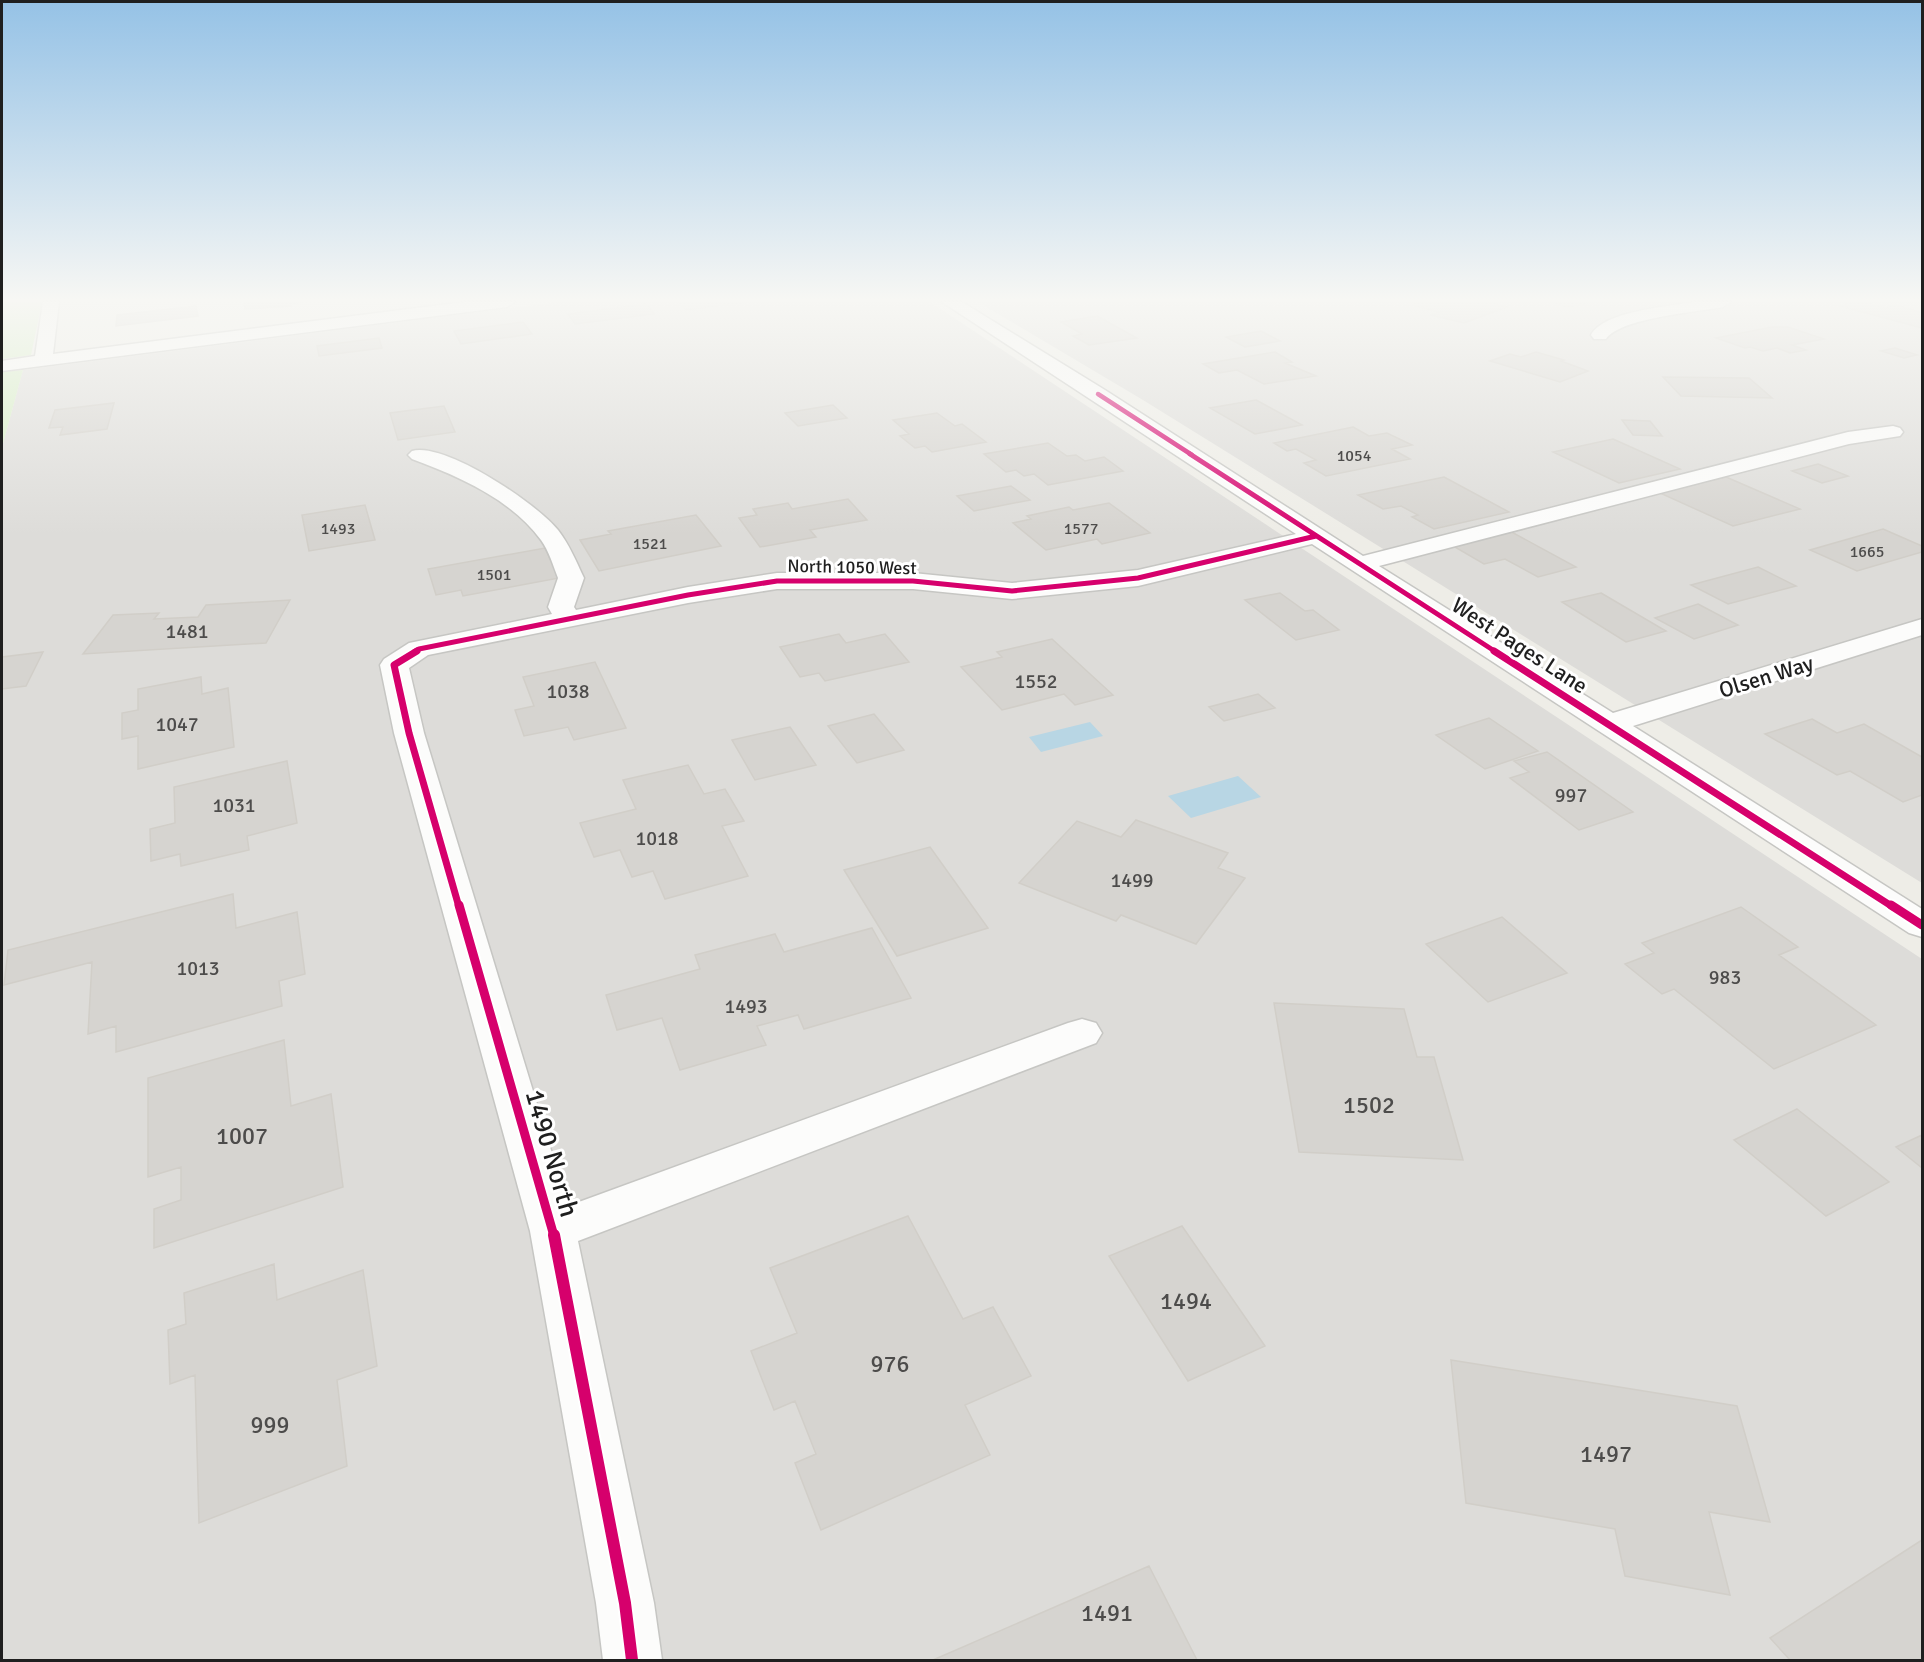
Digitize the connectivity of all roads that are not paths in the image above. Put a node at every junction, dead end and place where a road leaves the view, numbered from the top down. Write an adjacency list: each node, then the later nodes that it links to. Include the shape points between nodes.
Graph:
1 (1075, 380): 4 (street, West Pages Lane)
2 (1893, 432): 5 (street, via 1848,438)
3 (418, 455): 6 (street, via 477,477 516,504 548,534 571,578 562,604)
4 (1316, 536): 5 (street, West Pages Lane); 6 (street, North 1050 West, via 1138,578 1012,591 913,581 777,581)
5 (1359, 564): 9 (street, West Pages Lane)
6 (568, 619): 8 (street, North 1050 West, via 419,649)
7 (1923, 627): 9 (street, Olsen Way)
8 (394, 665): 12 (street, 1490 North, via 409,733)
9 (1609, 724): 10 (street, West Pages Lane)
10 (1923, 925)
11 (1083, 1033): 12 (street)
12 (553, 1231): 13 (street, 1490 North, via 625,1603)
13 (632, 1660)

